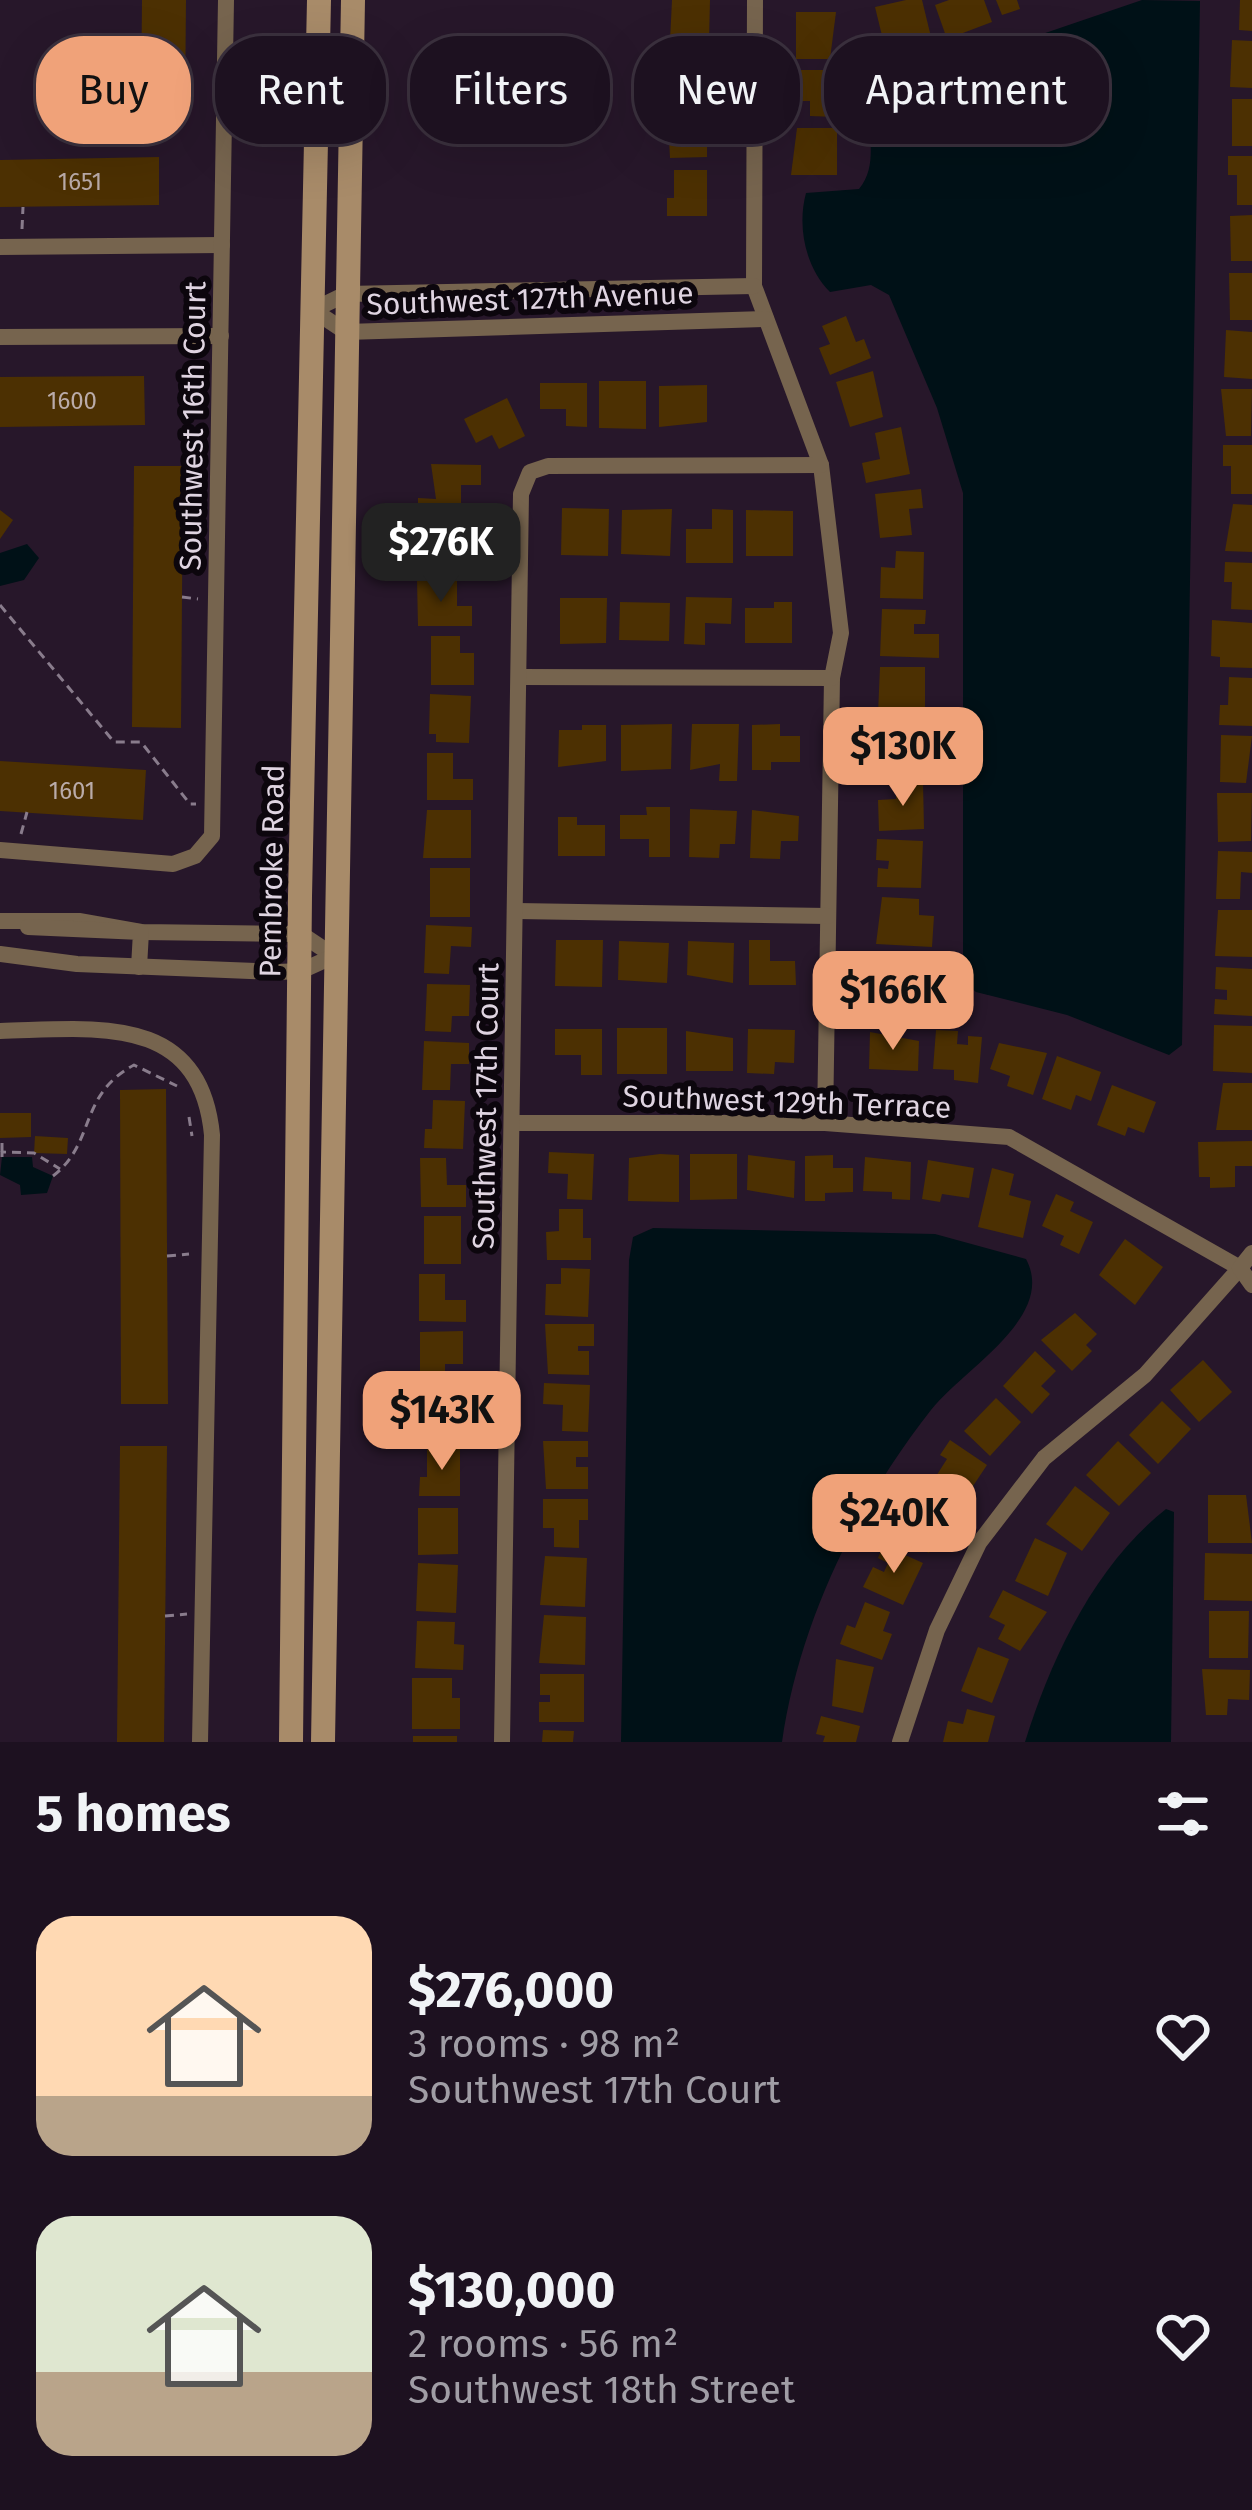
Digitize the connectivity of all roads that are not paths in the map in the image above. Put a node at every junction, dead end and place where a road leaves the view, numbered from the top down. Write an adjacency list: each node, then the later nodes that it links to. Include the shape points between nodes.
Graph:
1 (226, 0): 5 (street, Southwest 16th Court)
2 (319, 0): 9 (main road, Pembroke Road)
3 (353, 0): 8 (main road)
4 (755, 0): 7 (street)
5 (222, 245): 6 (street); 12 (street, Southwest 16th Court)
6 (0, 247)
7 (754, 286): 8 (street, Southwest 127th Avenue); 10 (street)
8 (346, 294): 9 (street, Southwest 127th Avenue); 11 (main road)
9 (313, 310): 11 (street, Southwest 127th Avenue); 23 (main road, Pembroke Road)
10 (766, 319): 11 (street, Southwest 127th Avenue); 14 (street)
11 (346, 332): 25 (main road)
12 (221, 336): 13 (street); 17 (street, Southwest 16th Court, via 212,836 173,864)
13 (0, 337)
14 (821, 465): 15 (street, Southwest 17th Court, via 530,472 520,494); 16 (street, via 841,633)
15 (521, 677): 16 (street); 18 (street, Southwest 17th Court)
16 (832, 678): 19 (street)
17 (8, 851)
18 (517, 911): 19 (street); 31 (street, Southwest 17th Court)
19 (828, 916): 30 (street)
20 (0, 921): 21 (street); 22 (street, via 79,921)
21 (64, 932): 22 (street); 26 (street, via 50,945)
22 (141, 932): 23 (street); 27 (street)
23 (301, 934): 25 (street); 28 (main road, Pembroke Road)
24 (0, 954): 26 (street)
25 (334, 956): 28 (street); 37 (main road)
26 (63, 962): 27 (street)
27 (140, 968): 28 (street)
28 (301, 971): 36 (main road, Pembroke Road)
29 (0, 1031): 35 (street, via 148,1037 193,1073 211,1126)
30 (825, 1123): 31 (street, Southwest 129th Terrace); 33 (street, Southwest 129th Terrace, via 1010,1137)
31 (513, 1124): 38 (street, Southwest 17th Court)
32 (1252, 1252): 33 (street)
33 (1240, 1268): 34 (street); 39 (street, via 1145,1376 1044,1458 980,1543 937,1630)
34 (1252, 1286)
35 (200, 1742)
36 (291, 1742)
37 (323, 1742)
38 (502, 1742)
39 (899, 1742)

